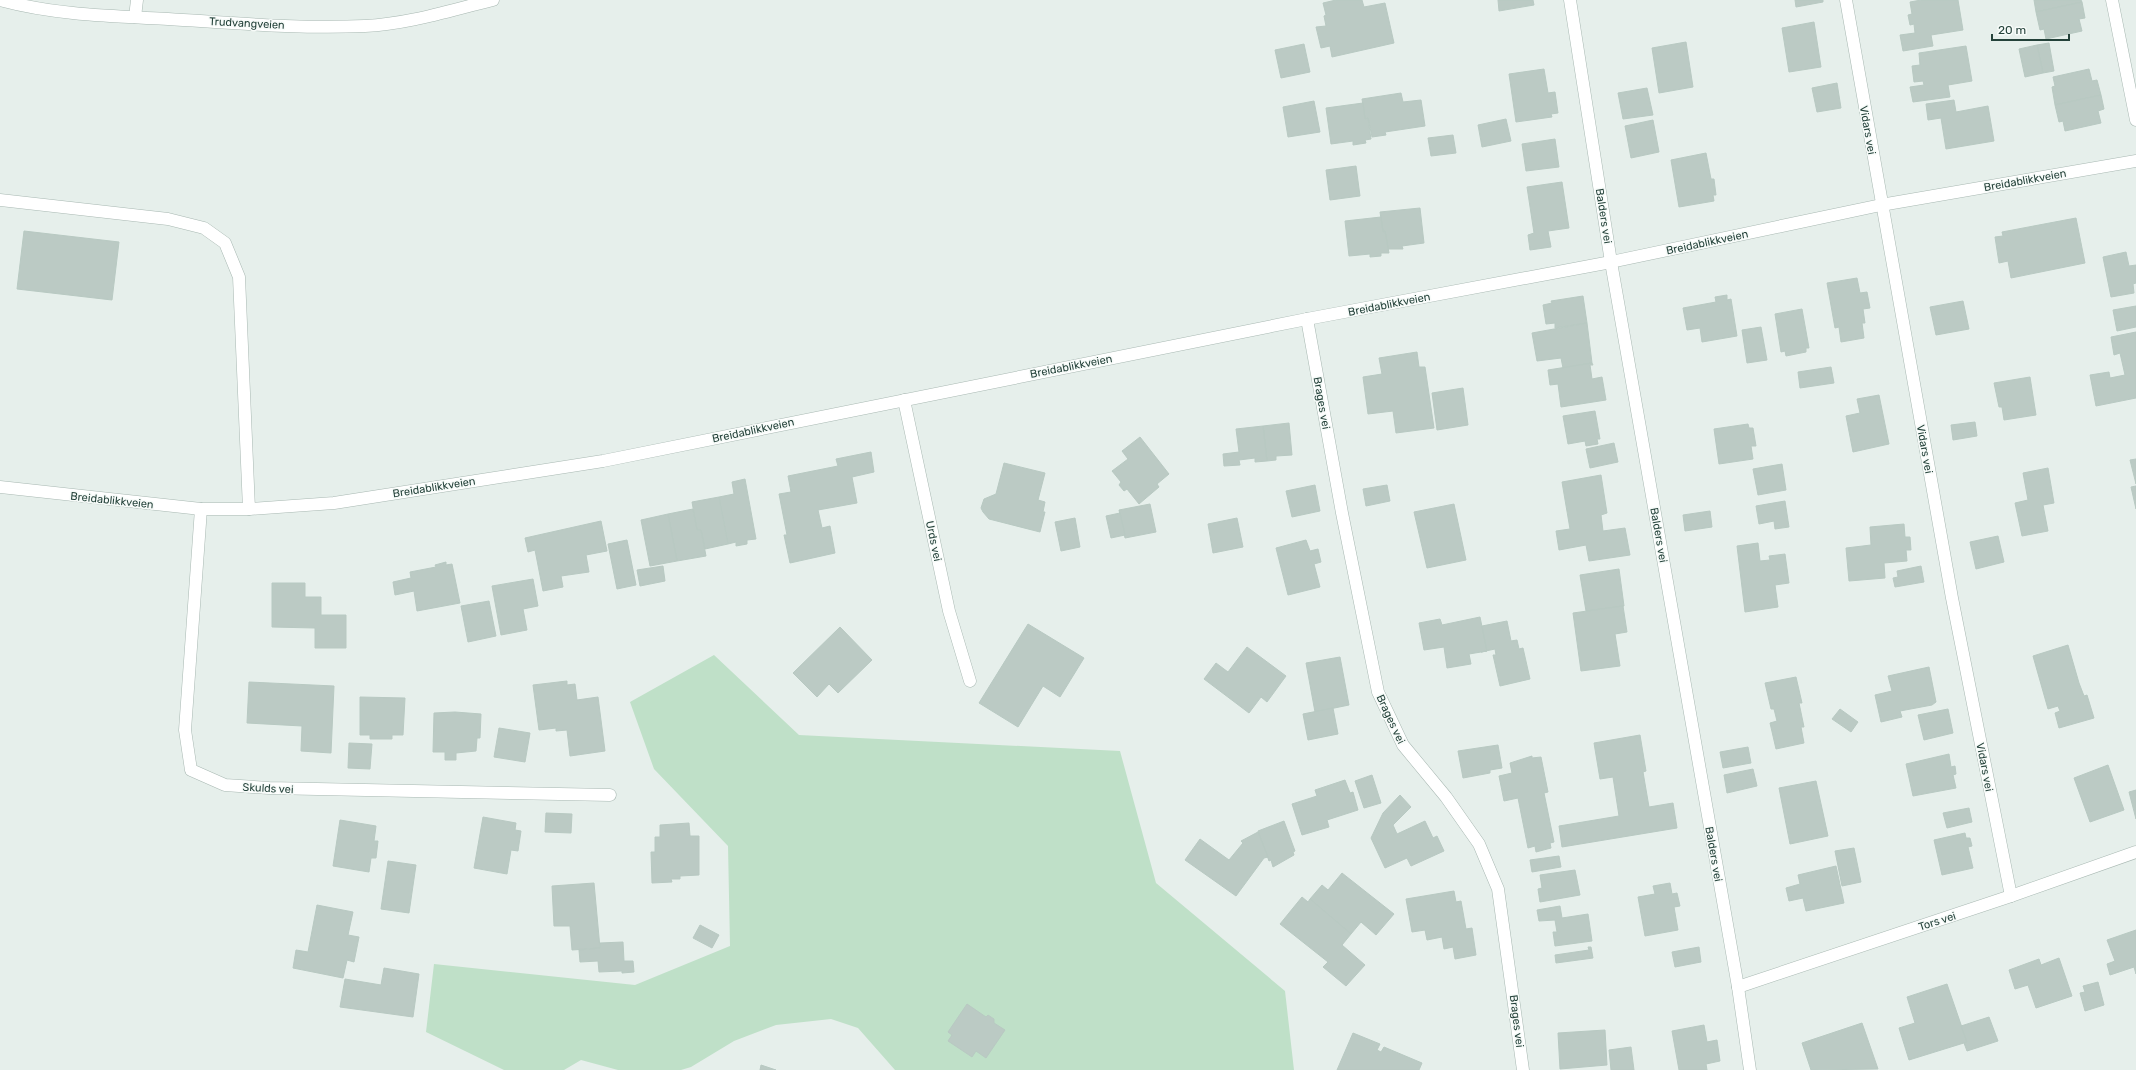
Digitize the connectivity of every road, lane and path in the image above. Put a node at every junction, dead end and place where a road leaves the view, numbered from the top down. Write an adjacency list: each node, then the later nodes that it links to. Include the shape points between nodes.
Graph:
1 (0, 0): 8 (street, Trudvangveien, via 28,8)
2 (137, 0): 8 (street)
3 (493, 0): 7 (street, Trudvangveien)
4 (1570, 0): 13 (street, Balders vei)
5 (1846, 0): 12 (street, Vidars vei)
6 (2112, 0): 9 (street)
7 (451, 5): 8 (street, Trudvangveien, via 416,20 366,26 301,26)
8 (135, 17)
9 (2136, 120)
10 (2136, 161): 12 (street, Breidablikkveien)
11 (0, 200): 18 (street, via 168,219 204,228 225,243 239,277)
12 (1881, 205): 13 (street, Breidablikkveien); 22 (street, Vidars vei, via 1952,598)
13 (1611, 262): 14 (street, Breidablikkveien); 23 (street, Balders vei)
14 (1307, 319): 15 (street, Breidablikkveien); 24 (street, Brages vei, via 1378,692 1402,745 1446,797 1479,844 1498,889)
15 (904, 400): 18 (street, Breidablikkveien, via 603,461 334,503); 19 (street, Urds vei, via 949,611)
16 (0, 487): 17 (street, Breidablikkveien)
17 (201, 509): 18 (street, Breidablikkveien); 20 (street, Skulds vei, via 185,730 191,770 225,785 269,788)
18 (249, 509)
19 (970, 681)
20 (610, 795)
21 (2136, 852): 22 (street, Tors vei)
22 (2011, 896): 23 (street, Tors vei)
23 (1738, 987): 25 (street, Balders vei)
24 (1524, 1070)
25 (1750, 1070)

